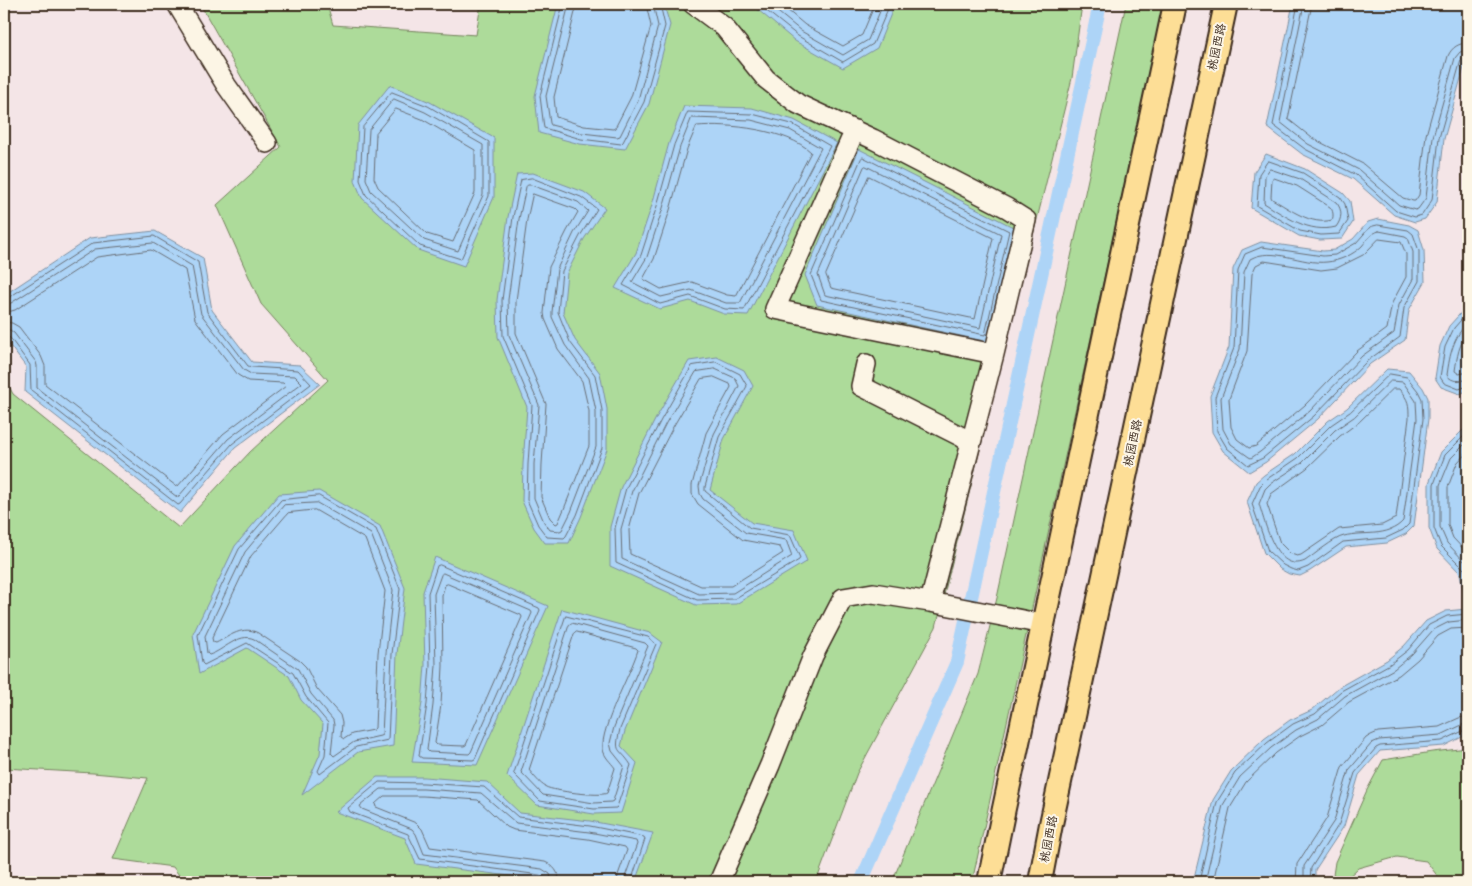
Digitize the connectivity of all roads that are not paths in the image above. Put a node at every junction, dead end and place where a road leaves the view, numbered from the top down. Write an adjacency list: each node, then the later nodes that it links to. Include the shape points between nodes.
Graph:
1 (177, 4): 6 (street, via 226,85)
2 (693, 4): 5 (street, via 724,27 766,79 798,104)
3 (1175, 4): 11 (main road)
4 (1226, 4): 14 (main road, 桃园西路)
5 (855, 130): 7 (street, via 1026,220); 7 (street, via 775,309)
6 (267, 143)
7 (994, 354): 9 (street)
8 (866, 364): 9 (street, via 861,386)
9 (971, 443): 10 (street)
10 (930, 602): 11 (street); 12 (street, via 873,593 844,598 813,656)
11 (1043, 624): 13 (main road)
12 (719, 882)
13 (989, 882)
14 (1040, 882)

